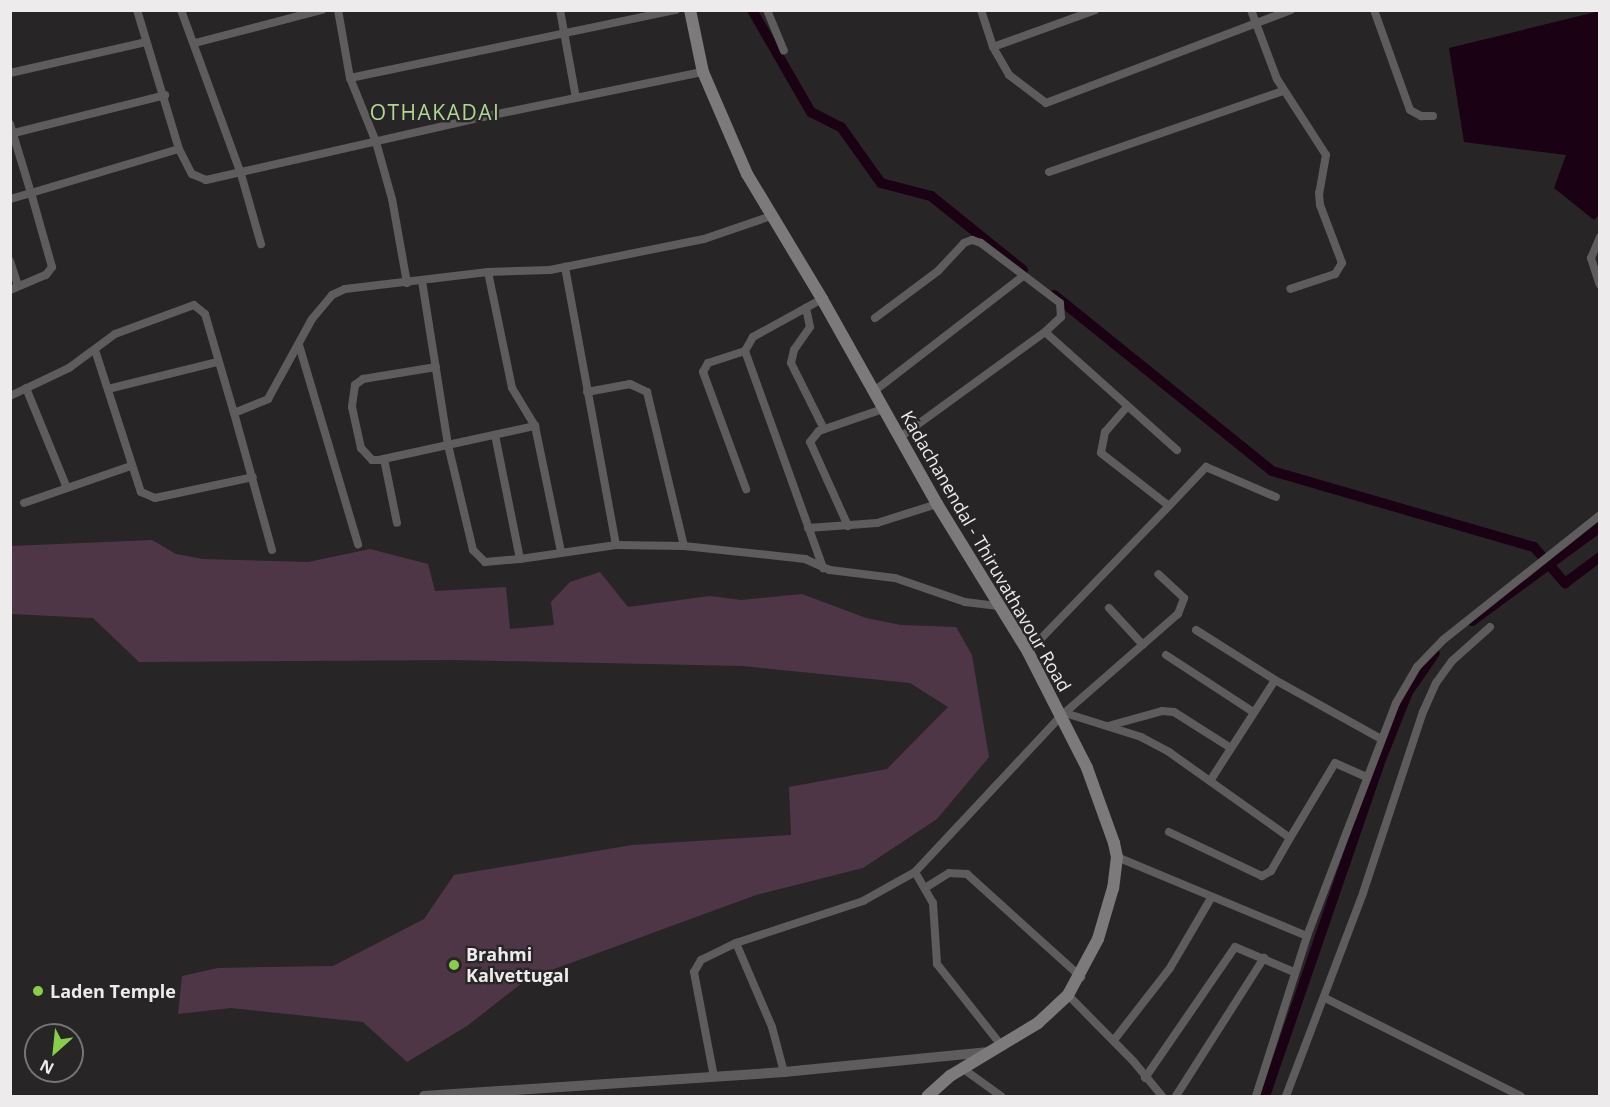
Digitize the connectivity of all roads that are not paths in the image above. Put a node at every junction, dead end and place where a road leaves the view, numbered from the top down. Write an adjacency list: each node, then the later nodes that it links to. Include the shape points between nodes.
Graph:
1 (137, 10): 16 (street)
2 (181, 10): 17 (street)
3 (322, 10): 17 (street)
4 (338, 10): 22 (street)
5 (560, 10): 15 (street)
6 (676, 10): 15 (street)
7 (690, 10): 20 (main road, Kadachanendal - Thiruvathavour Road)
8 (767, 10): 19 (street)
9 (981, 10): 18 (street)
10 (1095, 10): 18 (street)
11 (1251, 10): 14 (street)
12 (1291, 10): 14 (street)
13 (1374, 10): 26 (street, via 1410,110 1420,116)
14 (1256, 25): 18 (street, via 1046,103 1010,75); 23 (street)
15 (564, 32): 22 (street); 25 (street)
16 (146, 42): 21 (street); 24 (street)
17 (195, 43): 31 (street)
18 (993, 47)
19 (784, 51)
20 (703, 72): 25 (street); 34 (main road, Kadachanendal - Thiruvathavour Road, via 729,138)
21 (10, 73)
22 (350, 78): 28 (street)
23 (1283, 91): 30 (street); 45 (street, via 1326,155 1320,205 1342,263 1335,274)
24 (165, 95): 27 (street); 29 (street)
25 (576, 98): 28 (street)
26 (1433, 116)
27 (11, 130): 32 (street)
28 (376, 142): 31 (street); 42 (street, via 392,199)
29 (179, 148): 31 (street, via 198,178); 32 (street)
30 (1049, 172)
31 (241, 174): 36 (street)
32 (31, 193): 33 (street); 44 (street, via 52,267 46,275)
33 (10, 199)
34 (771, 216): 38 (street, via 704,239); 46 (main road, Kadachanendal - Thiruvathavour Road)
35 (1599, 237): 43 (street, via 1591,258)
36 (261, 244)
37 (10, 261): 44 (street)
38 (565, 267): 39 (street); 57 (street)
39 (488, 272): 41 (street); 63 (street, via 512,388)
40 (1023, 276): 48 (street, via 972,240); 49 (street, via 1062,307 1061,317); 58 (street)
41 (422, 280): 42 (street); 54 (street)
42 (407, 283): 50 (street, via 345,289 332,295 312,319)
43 (1599, 285)
44 (14, 288)
45 (1290, 288)
46 (822, 299): 47 (street); 58 (main road, Kadachanendal - Thiruvathavour Road)
47 (806, 308): 52 (street, via 753,337); 64 (street, via 810,327 794,350 791,363)
48 (875, 318)
49 (1045, 332): 60 (street); 66 (street)
50 (299, 345): 62 (street, via 268,399); 82 (street)
51 (95, 350): 53 (street, via 129,328 194,305 205,314); 55 (street, via 69,368); 56 (street)
52 (745, 351): 73 (street, via 708,363 703,372); 81 (street)
53 (217, 362): 56 (street); 62 (street)
54 (436, 367): 67 (street); 69 (street, via 363,380 355,385 352,407 361,448 372,459)
55 (26, 388): 59 (street); 72 (street)
56 (108, 389): 70 (street)
57 (587, 392): 83 (street); 84 (street, via 636,384 647,392)
58 (873, 392): 61 (main road, Kadachanendal - Thiruvathavour Road)
59 (10, 396)
60 (1126, 408): 68 (street); 77 (street, via 1105,432 1101,453)
61 (883, 409): 64 (street); 66 (main road, Kadachanendal - Thiruvathavour Road)
62 (234, 413): 71 (street)
63 (535, 426): 65 (street); 86 (street)
64 (824, 429): 80 (street, via 814,435 810,448)
65 (495, 435): 67 (street); 87 (street)
66 (899, 438): 76 (main road, Kadachanendal - Thiruvathavour Road)
67 (448, 445): 69 (street); 87 (street, via 475,556 485,562)
68 (1177, 450)
69 (384, 459): 79 (street)
70 (131, 466): 71 (street, via 141,492 155,498); 72 (street)
71 (253, 477): 85 (street)
72 (67, 488): 75 (street)
73 (746, 489)
74 (1276, 497): 77 (street, via 1206,467)
75 (24, 503)
76 (937, 504): 80 (street, via 877,522); 90 (main road, Kadachanendal - Thiruvathavour Road)
77 (1169, 507): 95 (street)
78 (1599, 515): 101 (street, via 1471,614 1417,667)
79 (398, 523)
80 (848, 526): 81 (street)
81 (808, 528): 88 (street)
82 (358, 544)
83 (616, 545): 84 (street); 86 (street)
84 (684, 546): 88 (street, via 805,560)
85 (272, 550)
86 (561, 552): 87 (street)
87 (520, 559)
88 (823, 568): 90 (street, via 895,578 965,602)
89 (1158, 573): 94 (street, via 1184,598 1185,604)
90 (999, 606): 95 (main road, Kadachanendal - Thiruvathavour Road)
91 (1109, 608): 94 (street)
92 (1490, 627): 117 (street, via 1452,661 1436,683 1423,712)
93 (1196, 630): 97 (street)
94 (1143, 645): 99 (street)
95 (1028, 652): 99 (main road, Kadachanendal - Thiruvathavour Road)
96 (1166, 655): 98 (street)
97 (1275, 680): 98 (street); 101 (street)
98 (1253, 712): 102 (street)
99 (1063, 715): 100 (street); 107 (main road, Kadachanendal - Thiruvathavour Road, via 1102,803); 108 (street)
100 (1108, 726): 102 (street, via 1162,711 1174,712); 104 (street, via 1169,752)
101 (1381, 739): 103 (street)
102 (1231, 748): 104 (street)
103 (1367, 777): 106 (street, via 1335,763); 111 (street)
104 (1209, 781): 106 (street)
105 (1169, 832): 106 (street, via 1262,876 1271,871)
106 (1290, 838)
107 (1117, 857): 110 (street); 115 (main road, Kadachanendal - Thiruvathavour Road, via 1098,939)
108 (915, 872): 109 (street); 112 (street, via 863,901)
109 (925, 888): 115 (street, via 949,873 967,874); 119 (street, via 933,903 937,964)
110 (1211, 898): 111 (street); 118 (street, via 1170,968)
111 (1307, 936): 114 (street)
112 (736, 943): 122 (street, via 772,1027); 123 (street, via 707,955 694,972)
113 (1264, 958): 114 (street); 124 (street, via 1239,946 1231,951); 130 (street)
114 (1294, 972): 131 (street)
115 (1081, 977): 116 (main road, Kadachanendal - Thiruvathavour Road)
116 (1068, 995): 118 (street); 119 (main road, Kadachanendal - Thiruvathavour Road, via 1056,1010)
117 (1325, 998): 132 (street); 133 (street)
118 (1114, 1040): 124 (street)
119 (1001, 1045): 120 (main road, Kadachanendal - Thiruvathavour Road)
120 (989, 1052): 121 (main road, Kadachanendal - Thiruvathavour Road); 122 (street)
121 (962, 1068): 127 (main road, Kadachanendal - Thiruvathavour Road); 128 (street)
122 (784, 1072): 123 (street)
123 (714, 1077): 125 (street)
124 (1146, 1078): 129 (street)
125 (557, 1093): 126 (street)
126 (424, 1096)
127 (928, 1096)
128 (1001, 1096)
129 (1162, 1096)
130 (1176, 1096)
131 (1256, 1096)
132 (1286, 1096)
133 (1521, 1096)

